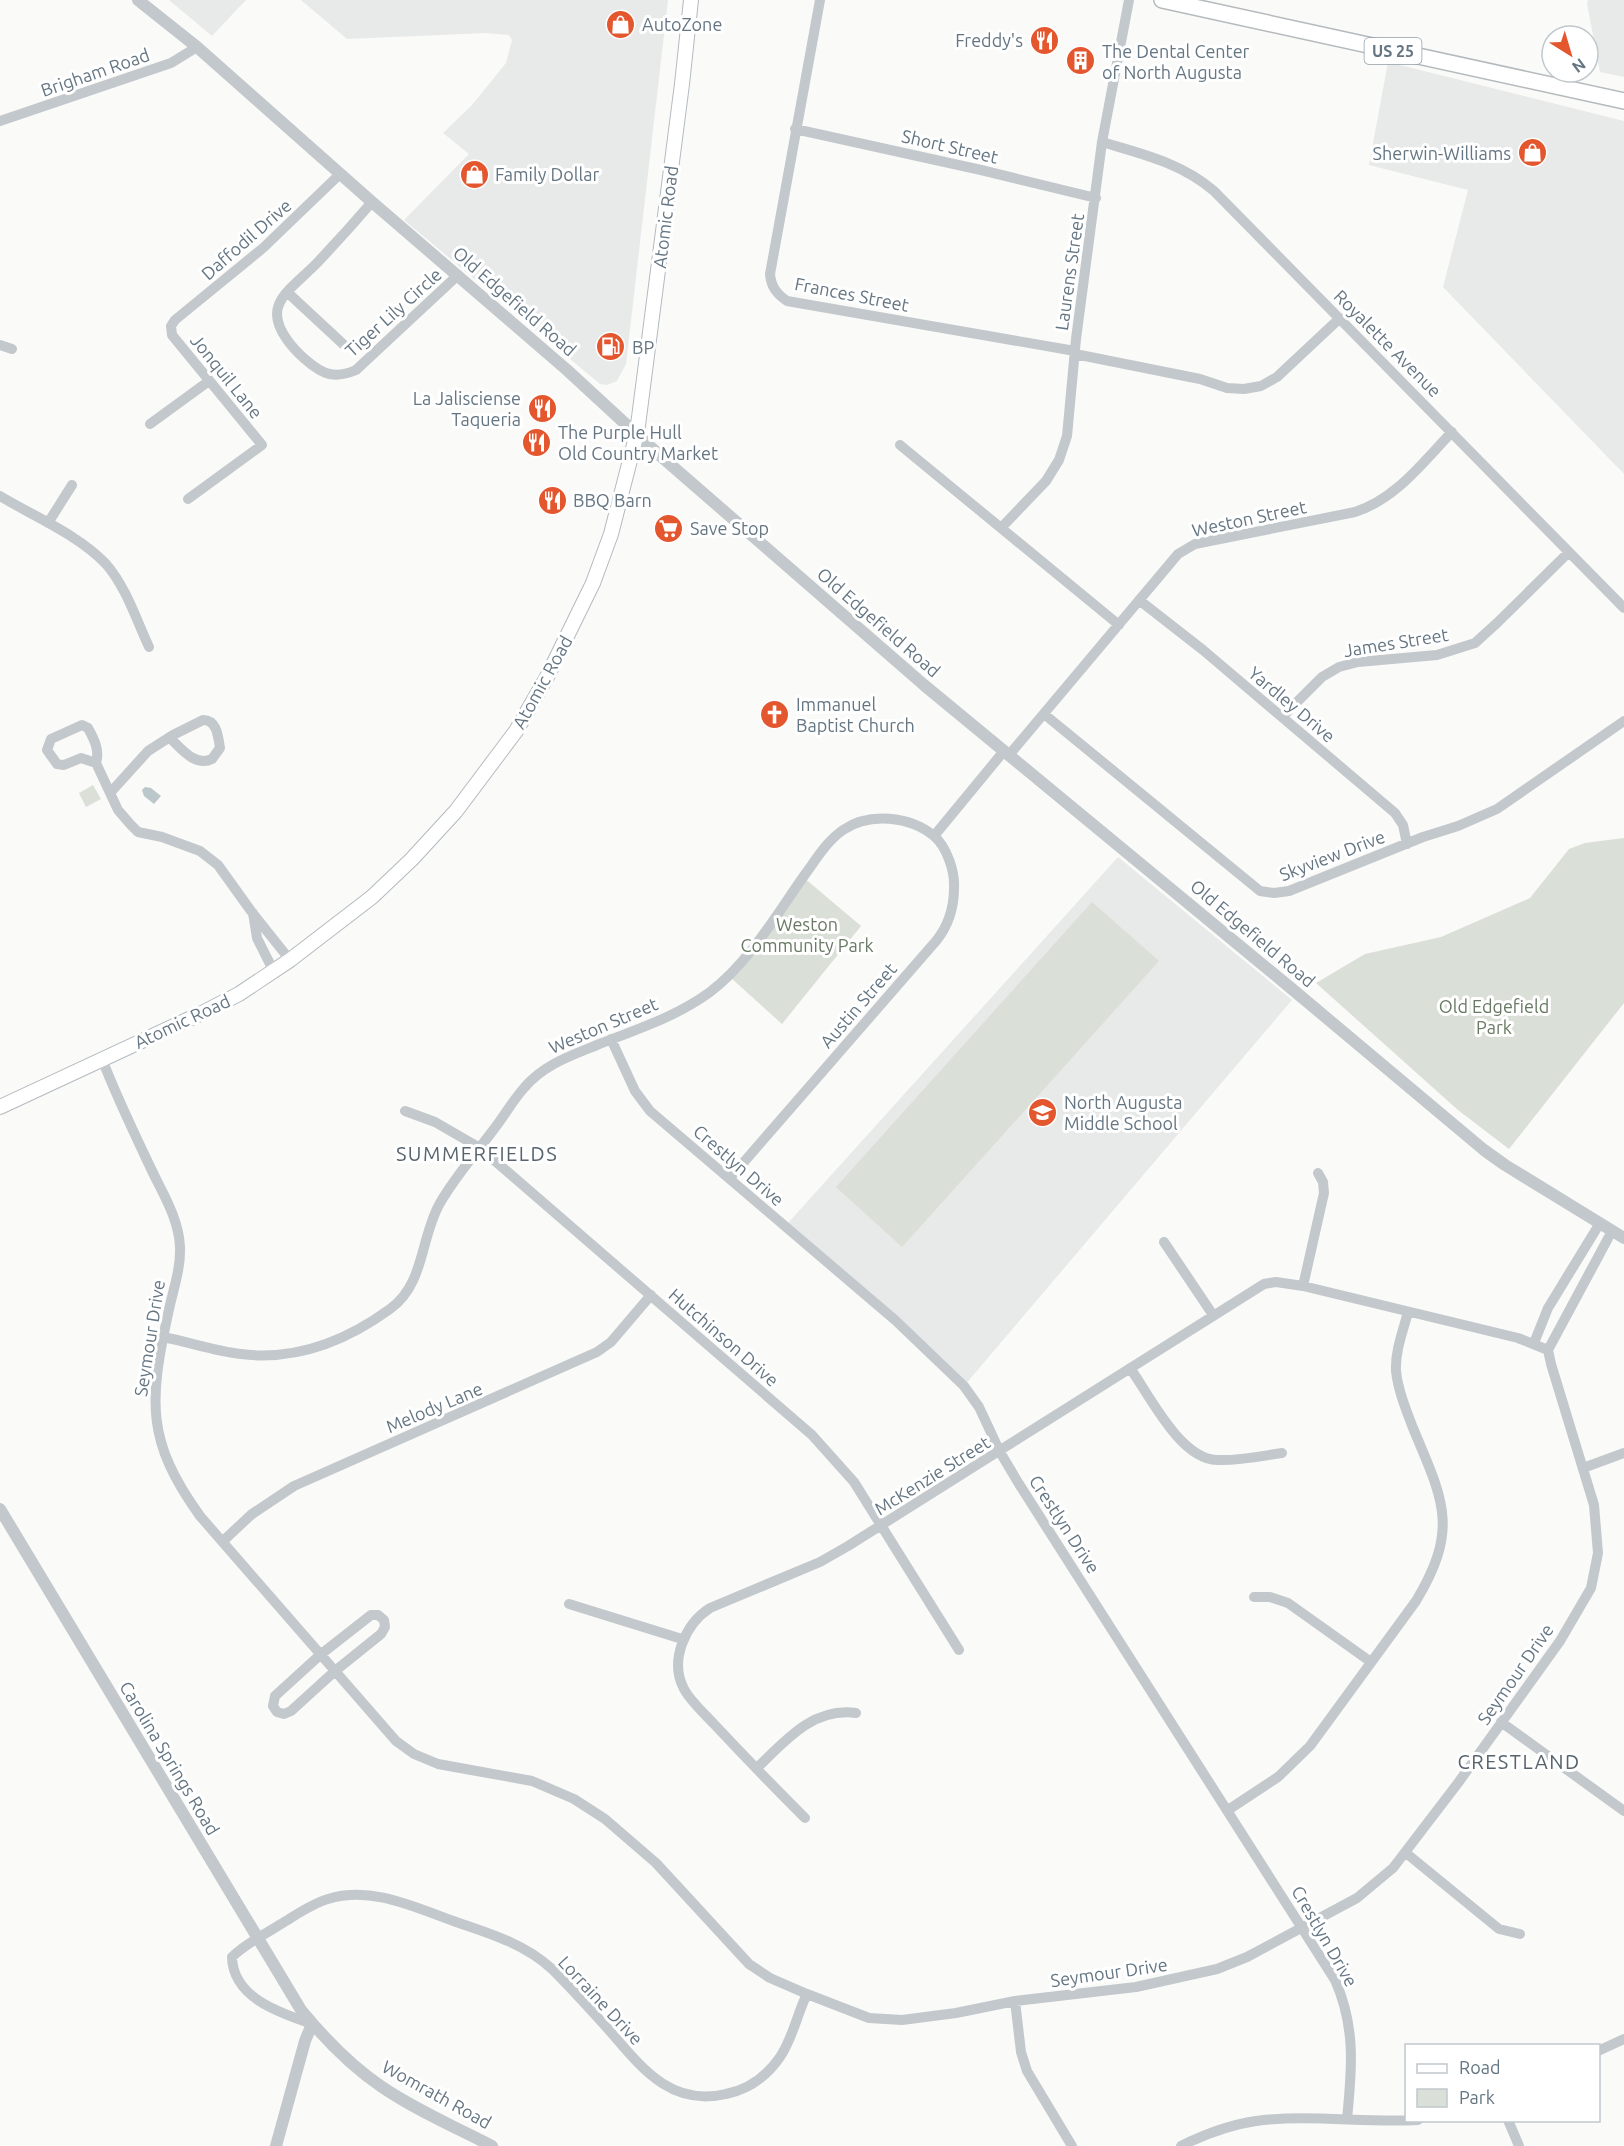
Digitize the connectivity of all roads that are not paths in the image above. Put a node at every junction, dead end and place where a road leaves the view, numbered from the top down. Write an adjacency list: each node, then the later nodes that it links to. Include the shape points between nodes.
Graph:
1 (138, 0): 6 (street, Old Edgefield Road)
2 (691, 0): 25 (main road, Atomic Road)
3 (820, 0): 9 (street, Frances Street)
4 (1129, 0): 10 (street, Laurens Street)
5 (1162, 0): 7 (main road, US 25)
6 (197, 47): 8 (street, Brigham Road, via 171,63); 11 (street, Old Edgefield Road)
7 (1624, 101)
8 (0, 121)
9 (795, 129): 12 (street, Short Street); 21 (street, Frances Street, via 770,274 772,286 781,297)
10 (1102, 142): 12 (street, Laurens Street); 16 (street, Royalette Avenue, via 1172,163 1204,182)
11 (340, 174): 13 (street, Old Edgefield Road); 17 (street, Daffodil Drive, via 263,248)
12 (1096, 198): 21 (street, Laurens Street)
13 (372, 202): 14 (street, Old Edgefield Road); 15 (street, Tiger Lily Circle)
14 (458, 275): 15 (street, Tiger Lily Circle, via 375,354 343,375 317,369 281,329 277,315); 25 (street, Old Edgefield Road)
15 (287, 292): 18 (street)
16 (1340, 318): 21 (street, Frances Street, via 1277,377 1244,389); 24 (street, Royalette Avenue)
17 (171, 326): 22 (street, Jonquil Lane, via 171,335)
18 (343, 344)
19 (0, 345): 20 (street)
20 (12, 350)
21 (1075, 352): 31 (street, Laurens Street, via 1067,436 1059,460 1046,481)
22 (209, 381): 23 (street); 29 (street, Jonquil Lane, via 262,445)
23 (150, 424)
24 (1452, 432): 32 (street, Royalette Avenue); 33 (street, Weston Street, via 1395,491 1376,504 1355,512 1195,544 1172,559)
25 (637, 433): 41 (street, Old Edgefield Road); 47 (main road, Atomic Road, via 611,534 593,583 516,731 456,811 412,859 372,897)
26 (900, 445): 31 (street)
27 (72, 485): 30 (street)
28 (0, 496): 30 (street)
29 (188, 500)
30 (48, 524): 36 (street, via 106,564)
31 (1001, 528): 35 (street)
32 (1569, 552): 34 (street, Royalette Avenue); 38 (street, James Street, via 1475,643 1437,655 1339,667 1322,677)
33 (1139, 600): 35 (street, Weston Street); 38 (street, Yardley Drive)
34 (1624, 608)
35 (1119, 625): 37 (street, Weston Street)
36 (149, 647)
37 (1044, 714): 41 (street, Weston Street); 45 (street, Skyview Drive, via 1260,891 1289,891)
38 (1282, 717): 45 (street, Yardley Drive, via 1395,813 1403,825)
39 (1624, 721): 45 (street, Skyview Drive, via 1497,809)
40 (173, 735): 40 (street, via 203,720 210,721 218,733 219,752 209,761 199,761 180,748 171,739); 43 (street, via 148,751)
41 (1007, 753): 44 (street, Weston Street); 56 (street, Old Edgefield Road, via 1484,1150)
42 (96, 762): 42 (street, via 99,754 85,726 48,742 47,750 57,764 81,758); 43 (street)
43 (110, 793): 46 (street, via 118,810 138,832 193,848 218,865)
44 (934, 836): 49 (street, Weston Street, via 913,824 883,818 863,821 844,830 823,849 758,940 723,981 677,1012); 55 (street, Austin Street, via 945,851 954,879 951,916 942,933)
45 (1407, 844)
46 (251, 911): 47 (street); 48 (street, via 259,944)
47 (290, 960): 48 (main road, Atomic Road)
48 (273, 970): 50 (main road, Atomic Road, via 230,999)
49 (611, 1039): 53 (street, Weston Street, via 535,1076); 55 (street, Crestlyn Drive, via 642,1101)
50 (102, 1059): 51 (main road, Atomic Road); 64 (street, Seymour Drive, via 165,1197 177,1233 180,1248)
51 (0, 1107)
52 (405, 1111): 53 (street, Hutchinson Drive, via 435,1122)
53 (480, 1148): 61 (street, Hutchinson Drive); 64 (street, Weston Street, via 433,1216 410,1288 388,1310 346,1335 307,1351 238,1354)
54 (1318, 1173): 60 (street, via 1324,1193)
55 (730, 1178): 68 (street, Crestlyn Drive, via 895,1320 964,1386 979,1407)
56 (1600, 1223): 57 (street, Old Edgefield Road); 65 (street, via 1548,1308)
57 (1612, 1231): 58 (street, Old Edgefield Road); 66 (street)
58 (1624, 1238)
59 (1164, 1242): 63 (street)
60 (1303, 1286): 62 (street, McKenzie Street); 63 (street, McKenzie Street, via 1264,1284)
61 (651, 1295): 73 (street, Hutchinson Drive, via 827,1450 854,1482); 74 (street, Melody Lane, via 611,1342 597,1352 294,1486)
62 (1408, 1312): 65 (street, McKenzie Street); 80 (street, via 1398,1351 1397,1380 1439,1490 1443,1512 1441,1546 1430,1578)
63 (1212, 1315): 67 (street, McKenzie Street)
64 (163, 1337): 74 (street, Seymour Drive, via 154,1399 160,1442 183,1492)
65 (1534, 1343): 66 (street)
66 (1548, 1350): 71 (street, Seymour Drive)
67 (1130, 1368): 68 (street, McKenzie Street); 69 (street, via 1168,1425 1194,1453 1217,1460)
68 (1000, 1452): 73 (street, McKenzie Street); 87 (street, Crestlyn Drive)
69 (1282, 1453)
70 (1624, 1453): 71 (street)
71 (1583, 1468): 83 (street, Seymour Drive, via 1598,1529 1594,1582 1560,1641)
72 (0, 1509): 92 (street, Carolina Springs Road)
73 (882, 1527): 77 (street, McKenzie Street, via 820,1562 710,1608); 78 (street, Hutchinson Drive)
74 (223, 1540): 79 (street, Seymour Drive)
75 (1254, 1598): 80 (street, via 1270,1597 1288,1603)
76 (569, 1604): 77 (street)
77 (682, 1639): 84 (street, via 679,1667 684,1689)
78 (959, 1650)
79 (321, 1655): 81 (street, Seymour Drive); 81 (street, via 367,1617 381,1617 385,1628 381,1634); 81 (street, via 275,1696 274,1709 280,1714 291,1711)
80 (1371, 1662): 87 (street, via 1298,1759)
81 (335, 1671): 93 (street, Seymour Drive, via 396,1741 414,1754 451,1768 532,1781 557,1790 598,1814 657,1863 749,1964)
82 (856, 1713): 84 (street, via 829,1714 804,1725)
83 (1501, 1722): 86 (street); 89 (street, Seymour Drive)
84 (757, 1768): 88 (street)
85 (1624, 1796): 86 (street)
86 (1620, 1808)
87 (1228, 1810): 90 (street, Crestlyn Drive)
88 (805, 1818)
89 (1406, 1853): 90 (street, Seymour Drive, via 1357,1898); 91 (street, via 1499,1929)
90 (1302, 1928): 94 (street, Seymour Drive, via 1202,1974 1136,1987); 98 (street, Crestlyn Drive, via 1335,1980 1345,2006 1352,2056)
91 (1520, 1934)
92 (256, 1939): 93 (street, Lorraine Drive, via 313,1905 353,1894 378,1896 480,1930 510,1942 551,1969 649,2075 674,2090 703,2097 733,2093 754,2084 768,2072 785,2050); 95 (street, Carolina Springs Road); 95 (street, Lorraine Drive, via 232,1957 234,1971 263,2004)
93 (807, 1994): 94 (street, Seymour Drive, via 869,2018 891,2020)
94 (1015, 2001): 103 (street, via 1027,2071)
95 (312, 2024): 101 (street); 102 (street, Womrath Road, via 381,2086)
96 (1624, 2040): 97 (street)
97 (1600, 2051)
98 (1347, 2119): 99 (street); 104 (street, via 1257,2121 1213,2131)
99 (1405, 2121)
100 (1508, 2122): 105 (street)
101 (276, 2146)
102 (492, 2146)
103 (1072, 2146)
104 (1181, 2146)
105 (1519, 2146)

